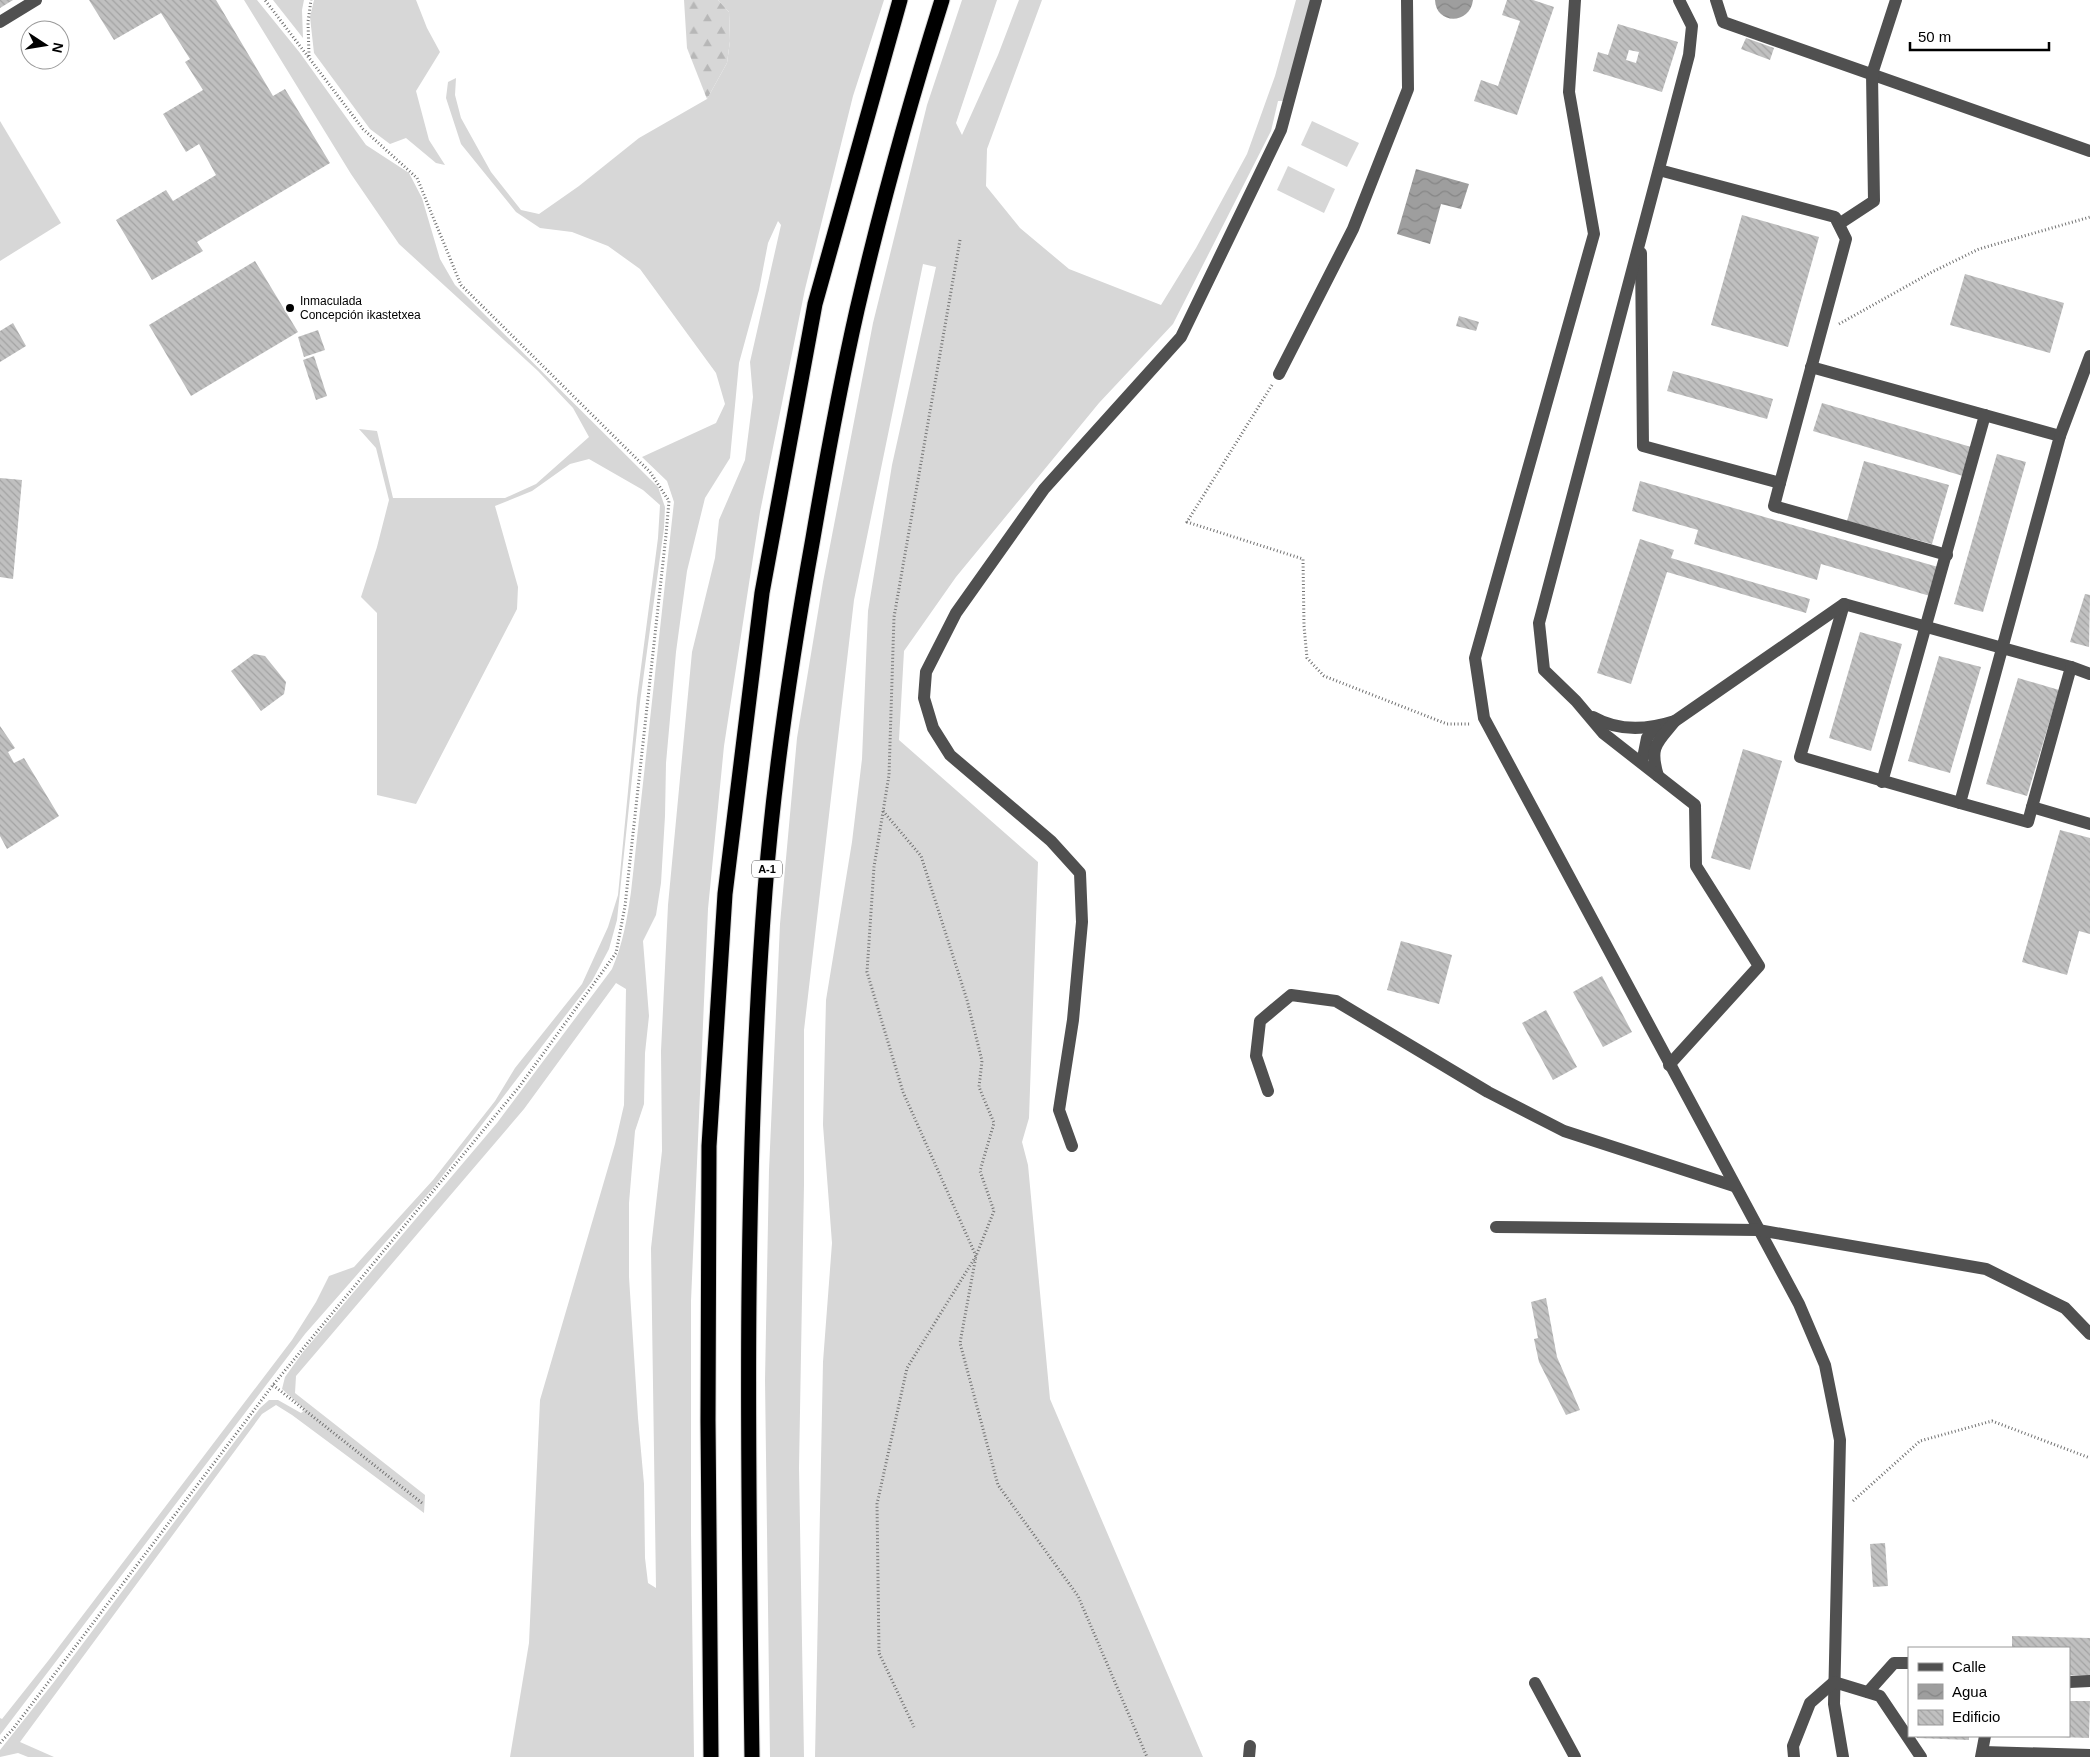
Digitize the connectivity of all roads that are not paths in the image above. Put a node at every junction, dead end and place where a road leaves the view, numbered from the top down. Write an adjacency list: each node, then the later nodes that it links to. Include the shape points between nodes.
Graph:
1 (36, 0): 10 (street)
2 (900, 0): 53 (highway, via 815,304 762,593 725,894 709,1146)
3 (942, 0): 54 (highway, A-1, via 885,197 857,311 800,606 779,756 765,890 750,1158 748,1412)
4 (1316, 0): 39 (street, via 1281,130 1181,337 1044,490 956,613 926,672 924,698 933,728 950,755 1051,841 1080,873 1082,922 1059,1110)
5 (1407, 0): 18 (street, via 1408,89 1353,229)
6 (1575, 0): 37 (street, via 1569,92 1594,234 1475,658 1484,718)
7 (1679, 0): 13 (street, via 1692,26 1689,55)
8 (1716, 0): 11 (street, via 1723,22)
9 (1896, 0): 11 (street)
10 (0, 22)
11 (1872, 74): 12 (street); 14 (street, via 1874,201)
12 (2090, 151)
13 (1659, 170): 14 (street, via 1835,217); 15 (street)
14 (1839, 224): 17 (street, via 1846,239)
15 (1641, 236): 21 (street, via 1643,446); 28 (street, via 1539,623 1544,670)
16 (2090, 356): 20 (street)
17 (1811, 367): 19 (street); 21 (street)
18 (1279, 374)
19 (1986, 415): 20 (street); 22 (street)
20 (2060, 436): 25 (street)
21 (1780, 483): 22 (street, via 1774,506)
22 (1947, 555): 24 (street)
23 (1844, 604): 24 (street); 29 (street); 33 (street, via 1800,757)
24 (1927, 627): 25 (street); 33 (street)
25 (2002, 648): 26 (street); 34 (street)
26 (2071, 667): 27 (street); 35 (street)
27 (2090, 674)
28 (1587, 713): 30 (street, via 1618,726); 31 (street, via 1603,732)
29 (1675, 721): 30 (street); 32 (street, via 1655,745 1653,760)
30 (1655, 727): 31 (street, via 1647,738)
31 (1642, 763): 32 (street)
32 (1658, 776): 37 (street, via 1695,805 1696,866 1759,966)
33 (1882, 782): 34 (street)
34 (1960, 804): 35 (street, via 2028,822)
35 (2032, 807): 36 (street)
36 (2090, 824)
37 (1669, 1065): 40 (street)
38 (1268, 1091): 40 (street, via 1256,1056 1260,1022 1291,995 1336,1001 1488,1092 1564,1131)
39 (1072, 1146)
40 (1734, 1186): 42 (street)
41 (1496, 1226): 42 (street)
42 (1758, 1230): 43 (street, via 1986,1269 2065,1308); 46 (street, via 1799,1304 1825,1365 1840,1440)
43 (2090, 1334)
44 (1908, 1663): 49 (street, via 1894,1663)
45 (2090, 1681): 47 (street)
46 (1834, 1682): 49 (street); 56 (street, via 1810,1703 1792,1746); 57 (street, via 1834,1704)
47 (2070, 1682)
48 (1535, 1683): 55 (street)
49 (1868, 1692): 58 (street, via 1880,1696)
50 (1985, 1737): 51 (street)
51 (1982, 1755): 52 (street)
52 (2090, 1755)
53 (711, 1757)
54 (752, 1757)
55 (1576, 1757)
56 (1794, 1757)
57 (1843, 1757)
58 (1921, 1757)

